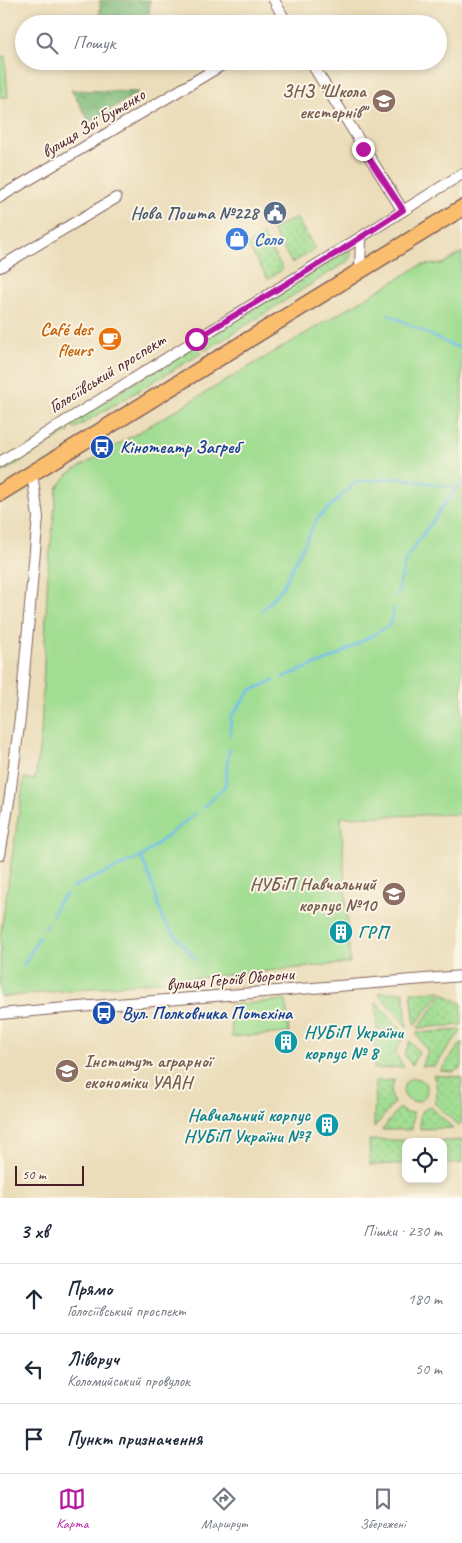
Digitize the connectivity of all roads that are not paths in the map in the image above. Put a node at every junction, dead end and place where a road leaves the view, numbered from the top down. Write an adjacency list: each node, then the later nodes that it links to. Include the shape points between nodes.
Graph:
1 (274, 0): 2 (street)
2 (283, 15)
3 (214, 70): 6 (street, вулиця Зої Бутенко)
4 (316, 70): 9 (street)
5 (462, 174): 9 (street, Голосіївський проспект)
6 (0, 197)
7 (116, 198): 11 (street)
8 (462, 208): 12 (highway)
9 (403, 210): 10 (street, Голосіївський проспект)
10 (361, 238): 12 (street); 13 (street, Голосіївський проспект)
11 (0, 268)
12 (360, 270): 14 (highway)
13 (0, 462)
14 (32, 473): 15 (highway); 16 (street, via 38,517 20,718)
15 (0, 493)
16 (0, 856)
17 (462, 976): 18 (street, вулиця Героїв Оборони)
18 (0, 1014)

